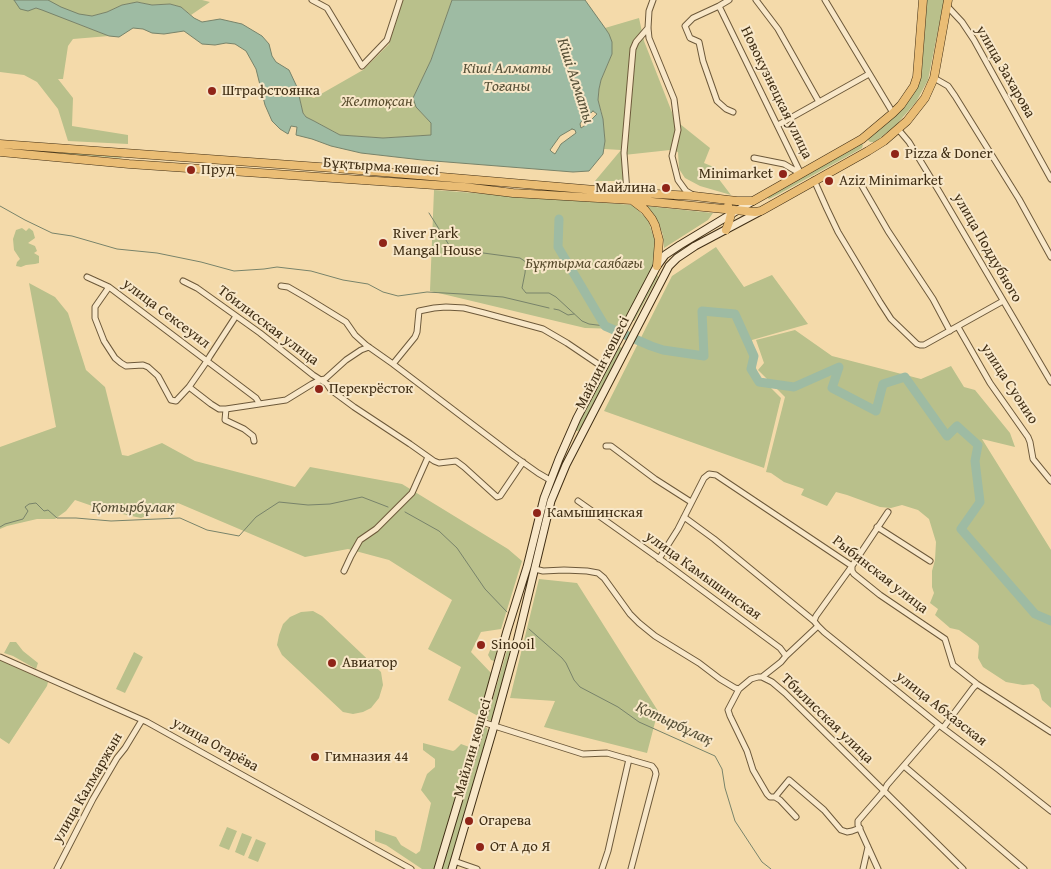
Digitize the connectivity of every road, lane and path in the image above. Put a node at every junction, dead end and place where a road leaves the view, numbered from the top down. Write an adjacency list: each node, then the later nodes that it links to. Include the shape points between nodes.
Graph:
1 (312, 0): 2 (street, via 326,8 362,66 388,40)
2 (400, 0)
3 (653, 0): 10 (street)
4 (728, 0): 9 (street)
5 (756, 0): 13 (street, via 778,29)
6 (825, 0): 11 (street)
7 (923, 0): 15 (main road, Майлин көшесі, via 917,77)
8 (948, 3): 12 (main road, Майлин көшесі); 26 (street, улица Захарова, via 974,40)
9 (719, 6): 14 (street, via 693,18 685,26 690,38 698,42 717,101); 16 (street, Новокузнецкая улица)
10 (648, 28): 29 (street, via 633,50 624,153); 30 (street, via 674,99 678,130 672,156 678,180)
11 (869, 74): 13 (street); 15 (street)
12 (934, 78): 17 (main road, Майлин көшесі, via 918,108); 37 (street, via 948,86 959,101)
13 (819, 102): 16 (street)
14 (733, 112)
15 (893, 113): 18 (main road, Майлин көшесі)
16 (778, 125): 25 (street, Новокузнецкая улица)
17 (898, 129): 20 (main road, Майлин көшесі); 43 (street, улица Поддубного)
18 (862, 138): 20 (main road); 25 (main road, Майлин көшесі)
19 (0, 144): 22 (main road, Бұқтырма көшесі)
20 (868, 151): 27 (main road, Майлин көшесі)
21 (0, 152): 24 (main road, Бұқтырма көшесі)
22 (130, 153): 24 (main road); 29 (main road, Бұқтырма көшесі)
23 (754, 158): 25 (street, Новокузнецкая улица, via 784,164)
24 (129, 164): 32 (main road, Бұқтырма көшесі)
25 (801, 174): 33 (main road, Майлин көшесі)
26 (1051, 179)
27 (814, 180): 35 (main road, Майлин көшесі); 46 (street, Новокузнецкая улица, via 838,232 891,319 920,345)
28 (862, 186): 46 (street)
29 (627, 192): 30 (main road, Бұқтырма көшесі)
30 (694, 196): 31 (main road, Бұқтырма көшесі)
31 (723, 199): 33 (main road, Бұқтырма көшесі); 34 (main road)
32 (632, 200): 34 (main road, Бұқтырма көшесі); 38 (main road, via 655,225 659,240)
33 (753, 201): 34 (main road, Майлин көшесі)
34 (733, 211): 35 (main road, Бұқтырма көшесі); 36 (main road); 38 (main road, Майлин көшесі, via 680,244)
35 (760, 211): 36 (main road, Майлин көшесі)
36 (726, 230): 70 (main road, Майлин көшесі, via 695,246 669,266 582,433 551,501)
37 (1051, 256)
38 (657, 266): 50 (main road, Майлин көшесі)
39 (87, 276): 42 (street, улица Сексеуил)
40 (182, 281): 44 (street, Тбилисская улица)
41 (281, 286): 47 (street, via 288,287 346,322)
42 (109, 287): 48 (street, улица Сексеуил); 53 (street, улица Сексеуил, via 96,307 95,318 115,358 126,366 148,367 158,376 171,400 176,401)
43 (1003, 301): 45 (street, Новокузнецкая улица); 52 (street, улица Поддубного)
44 (236, 316): 48 (street, улица Сексеуил); 51 (street, Тбилисская улица)
45 (958, 327): 46 (street, Новокузнецкая улица); 61 (street, улица Суонио, via 990,383 1028,437 1033,459)
46 (950, 331)
47 (369, 347): 49 (street); 51 (street, via 360,350)
48 (207, 361): 53 (street, улица Сексеуил); 54 (street, улица Сексеуил)
49 (393, 364): 50 (street, via 415,337 419,311 446,307 471,310 543,329); 59 (street)
50 (604, 368): 60 (main road, Майлин көшесі, via 577,418)
51 (320, 380): 54 (street, via 286,400); 58 (street, Тбилисская улица)
52 (1051, 382)
53 (189, 386): 55 (street, via 219,409)
54 (260, 403): 55 (street)
55 (226, 409): 56 (street, via 225,420 244,429)
56 (254, 441)
57 (606, 446): 63 (street, via 611,446)
58 (428, 457): 59 (street, Тбилисская улица, via 439,463 456,461 497,497); 71 (street, via 412,493 376,529 360,540)
59 (523, 462): 60 (street)
60 (550, 480): 74 (main road, Майлин көшесі)
61 (1051, 481)
62 (578, 501): 67 (street, улица Камышинская)
63 (691, 502): 65 (street, Рыбинская улица); 69 (street, Рыбинская улица, via 704,478 709,474 716,476)
64 (888, 512): 66 (street)
65 (684, 517): 67 (street, Рыбинская улица); 72 (street, улица Абхазская)
66 (877, 527): 68 (street); 69 (street)
67 (659, 558): 76 (street, улица Камышинская, via 780,648)
68 (930, 561)
69 (852, 566): 72 (street); 79 (street, Рыбинская улица, via 854,574 880,595 945,639 953,665)
70 (535, 569): 75 (main road, Майлин көшесі); 80 (street, via 598,573 639,623)
71 (344, 572)
72 (814, 621): 73 (street, улица Абхазская)
73 (818, 626): 76 (street); 84 (street, улица Абхазская)
74 (503, 646): 75 (main road, via 510,642); 82 (main road, Майлин көшесі)
75 (516, 646): 83 (main road, Майлин көшесі)
76 (786, 656): 78 (street)
77 (0, 657): 81 (street, улица Огарёва)
78 (762, 677): 80 (street, Тбилисская улица, via 751,679); 88 (street, Тбилисская улица, via 785,693)
79 (977, 684): 84 (street); 85 (street, Рыбинская улица)
80 (738, 688): 89 (street, via 728,710 730,716 753,770 767,794)
81 (142, 720): 95 (street, улица Калмаржын, via 93,799); 96 (street, улица Огарёва)
82 (482, 722): 83 (street); 97 (main road, Майлин көшесі)
83 (494, 726): 86 (street, via 583,754 607,753); 94 (main road, Майлин көшесі)
84 (941, 727): 87 (street); 90 (street, улица Абхазская)
85 (1051, 732)
86 (629, 759): 100 (street); 101 (street, via 652,766 656,774)
87 (904, 766): 88 (street); 105 (street)
88 (884, 791): 92 (street, via 858,821); 104 (street, Тбилисская улица)
89 (775, 797): 91 (street); 92 (street, via 789,780 824,810 841,830 846,832)
90 (1051, 811)
91 (796, 818)
92 (860, 828): 93 (street)
93 (868, 846): 102 (street); 103 (street)
94 (454, 861): 98 (main road, Майлин көшесі); 99 (street)
95 (57, 869)
96 (411, 869)
97 (438, 869)
98 (452, 869)
99 (477, 869)
100 (602, 869)
101 (631, 869)
102 (863, 869)
103 (878, 869)
104 (963, 869)
105 (1024, 869)

